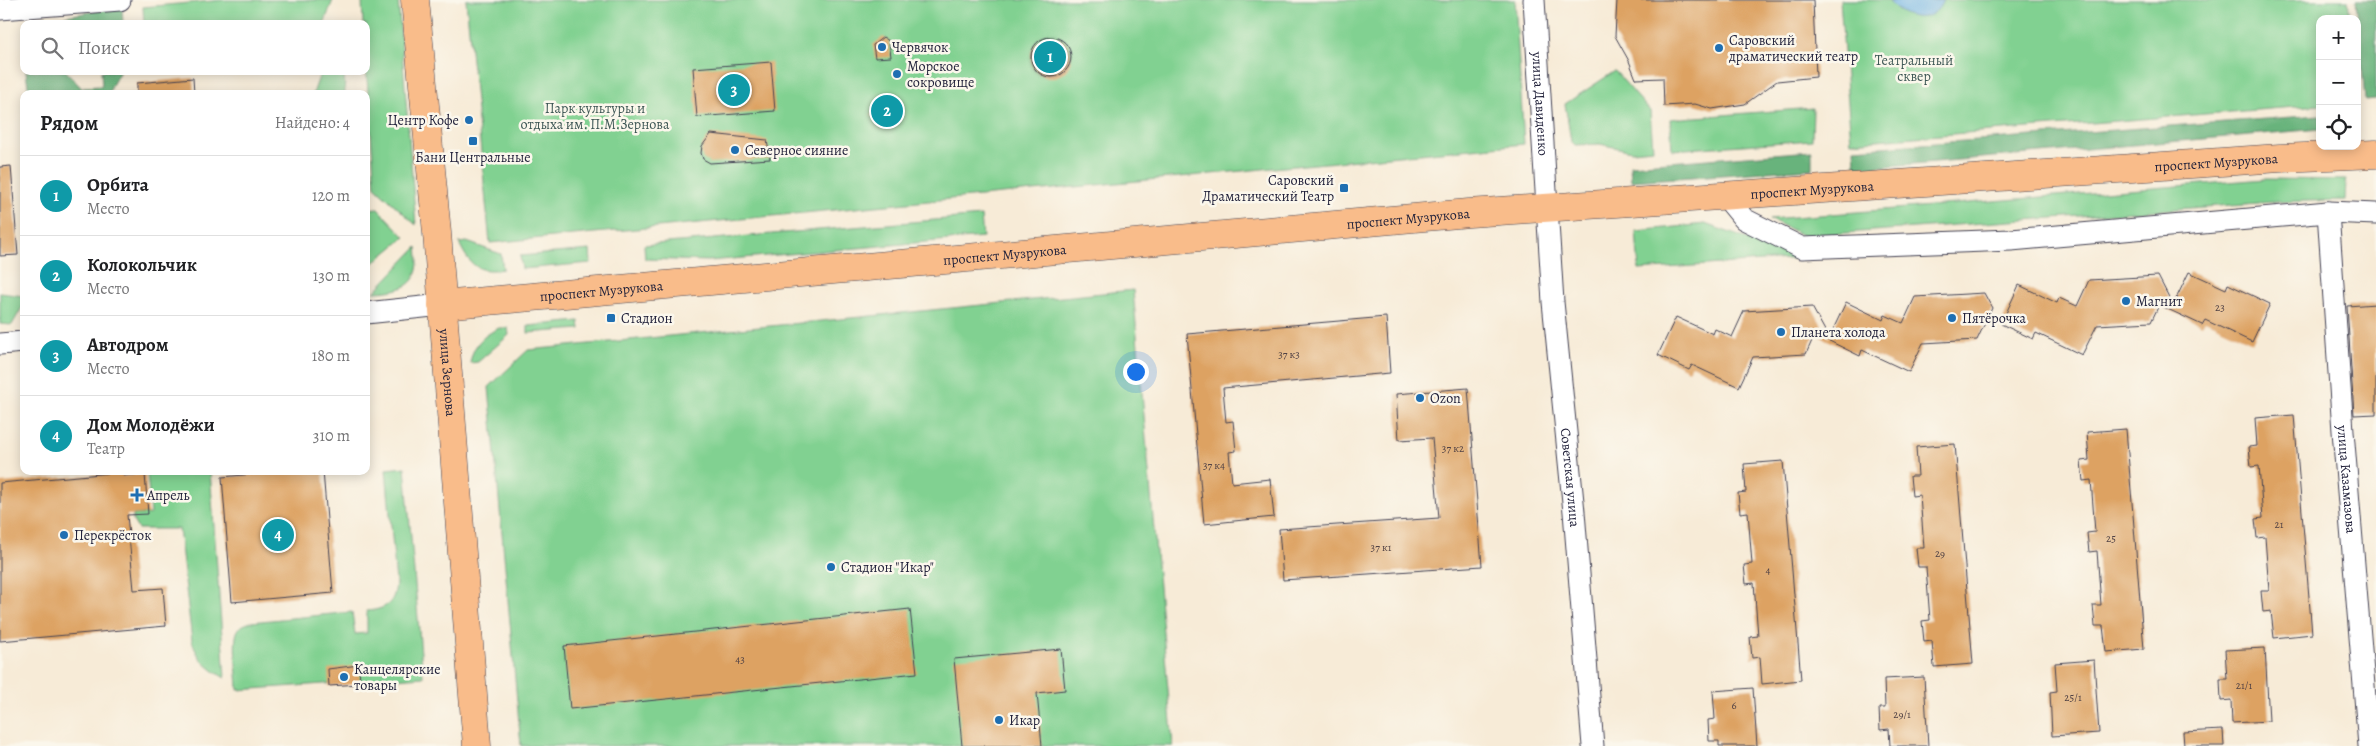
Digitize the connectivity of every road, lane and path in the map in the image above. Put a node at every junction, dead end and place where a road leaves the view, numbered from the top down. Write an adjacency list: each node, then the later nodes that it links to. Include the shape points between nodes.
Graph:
1 (120, 0): 4 (street)
2 (415, 0): 10 (main road, улица Зернова)
3 (1534, 0): 7 (street, улица Давиденко)
4 (0, 9)
5 (2376, 154): 6 (main road, проспект Музрукова)
6 (1726, 197): 7 (main road, проспект Музрукова); 8 (street, via 1744,219 1802,248 2011,240)
7 (1547, 208): 10 (main road, проспект Музрукова, via 526,296); 15 (street, Советская улица)
8 (2328, 212): 9 (street); 16 (street, улица Казамазова)
9 (2376, 214)
10 (442, 306): 11 (street); 14 (main road, улица Зернова)
11 (370, 313)
12 (20, 342): 13 (street)
13 (0, 344)
14 (477, 746)
15 (1593, 746)
16 (2369, 746)

